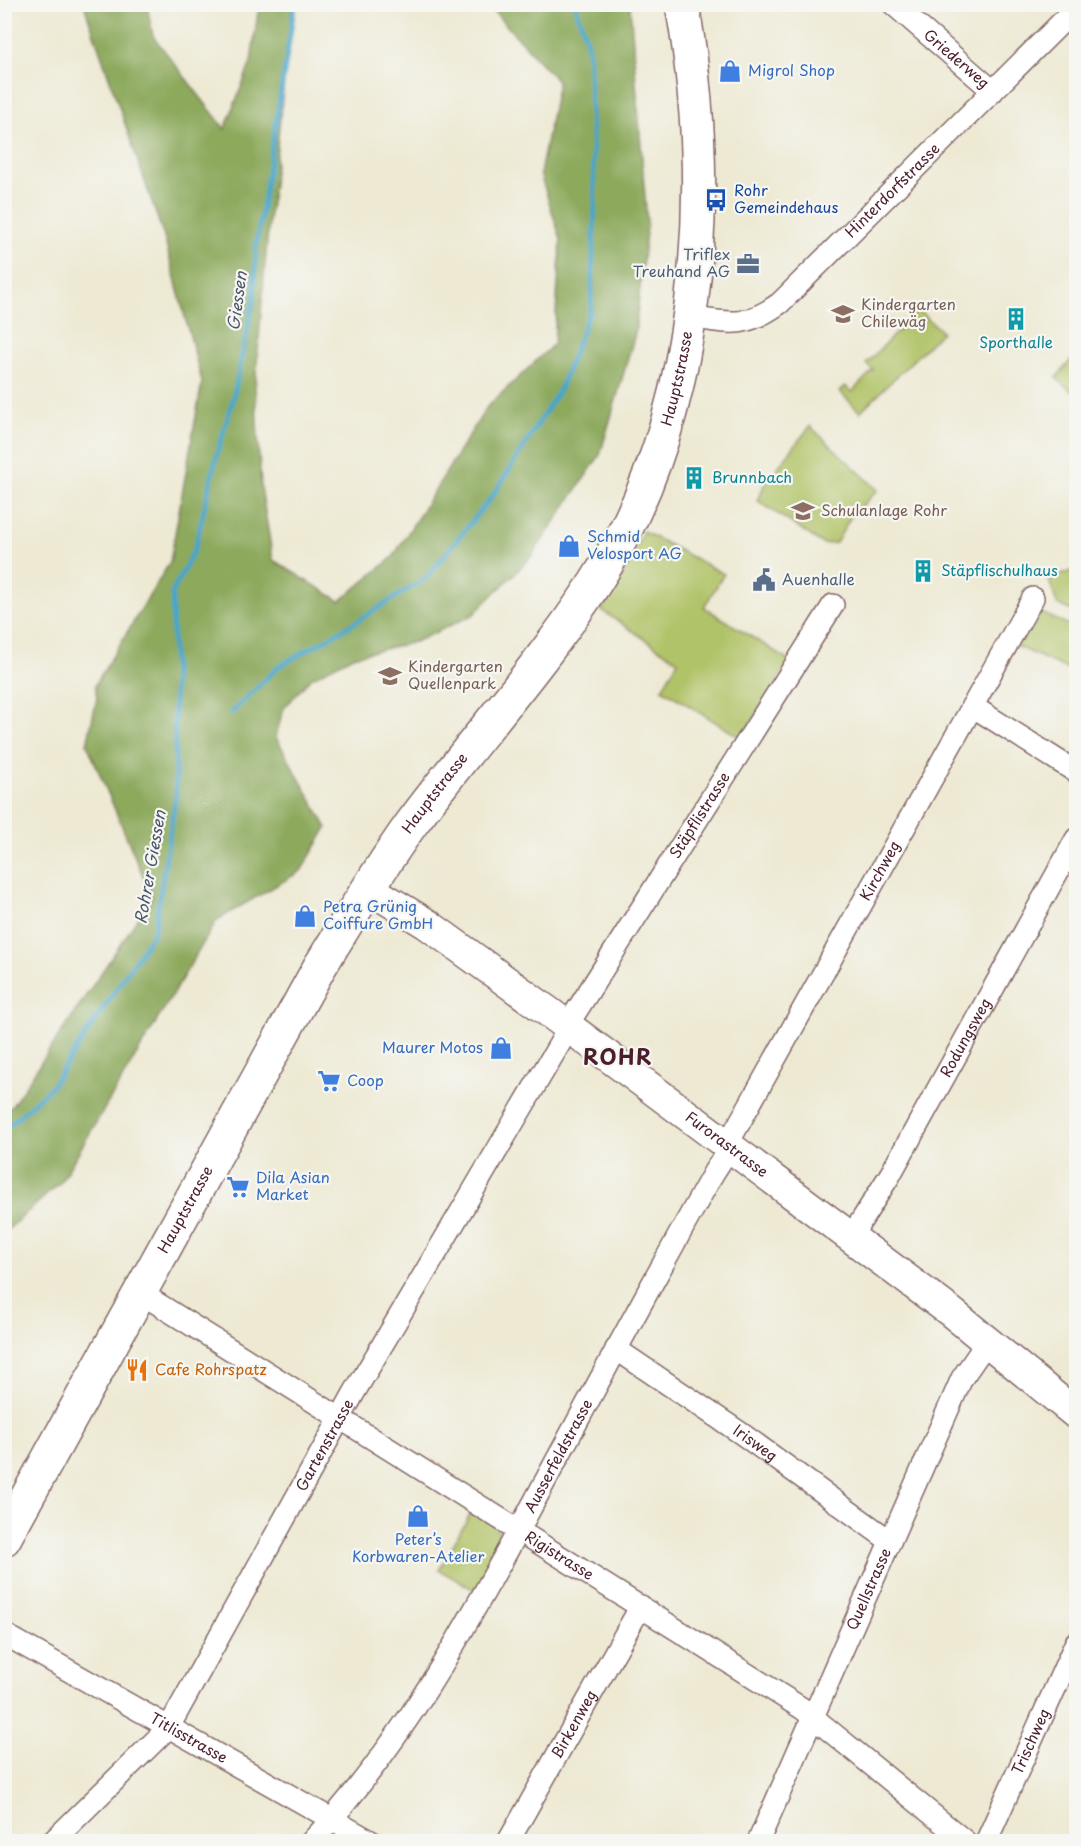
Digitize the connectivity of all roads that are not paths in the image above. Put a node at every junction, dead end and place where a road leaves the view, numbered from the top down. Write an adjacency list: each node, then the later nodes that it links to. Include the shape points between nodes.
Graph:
1 (682, 4): 5 (main road, Hauptstrasse, via 697,108 698,220)
2 (893, 4): 4 (street, Griederweg)
3 (1077, 8): 4 (street, Hinterdorfstrasse)
4 (993, 91): 5 (street, Hinterdorfstrasse, via 780,303 750,322)
5 (688, 317): 11 (main road, Hauptstrasse, via 676,388 658,452 637,508 618,543 596,582 412,823)
6 (1033, 598): 8 (street, Kirchweg)
7 (833, 605): 12 (street, Stäpflistrasse)
8 (972, 706): 9 (street); 13 (street, Kirchweg)
9 (1077, 772)
10 (1077, 839): 14 (street, Rodungsweg, via 890,1175)
11 (368, 888): 12 (main road, Furorastrasse, via 427,924); 15 (main road, Hauptstrasse, via 319,968)
12 (568, 1027): 13 (main road, Furorastrasse); 19 (street, Gartenstrasse)
13 (729, 1146): 14 (main road, Furorastrasse); 17 (street, Ausserfeldstrasse)
14 (851, 1236): 16 (main road, Furorastrasse)
15 (139, 1292): 19 (street, Rigistrasse); 21 (main road, Hauptstrasse)
16 (987, 1342): 18 (main road, Furorastrasse); 22 (street, Quellstrasse, via 962,1378)
17 (616, 1349): 20 (street, Ausserfeldstrasse); 22 (street, Irisweg)
18 (1077, 1414)
19 (340, 1417): 20 (street, Rigistrasse); 27 (street, Gartenstrasse)
20 (519, 1529): 23 (street, Rigistrasse); 28 (street, Ausserfeldstrasse, via 424,1696)
21 (4, 1539)
22 (890, 1541): 26 (street, Quellstrasse)
23 (640, 1606): 26 (street, Rigistrasse); 33 (street, Birkenweg)
24 (4, 1634): 27 (street, Titlisstrasse)
25 (1077, 1642): 35 (street, Trischweg)
26 (812, 1717): 29 (street, Rigistrasse); 34 (street, Quellstrasse)
27 (169, 1727): 28 (street, Titlisstrasse); 30 (street, Gartenstrasse)
28 (332, 1819): 31 (street, Ausserfeldstrasse); 32 (street, Titlisstrasse)
29 (954, 1838)
30 (52, 1842)
31 (311, 1842)
32 (372, 1842)
33 (508, 1842)
34 (758, 1842)
35 (986, 1842)

